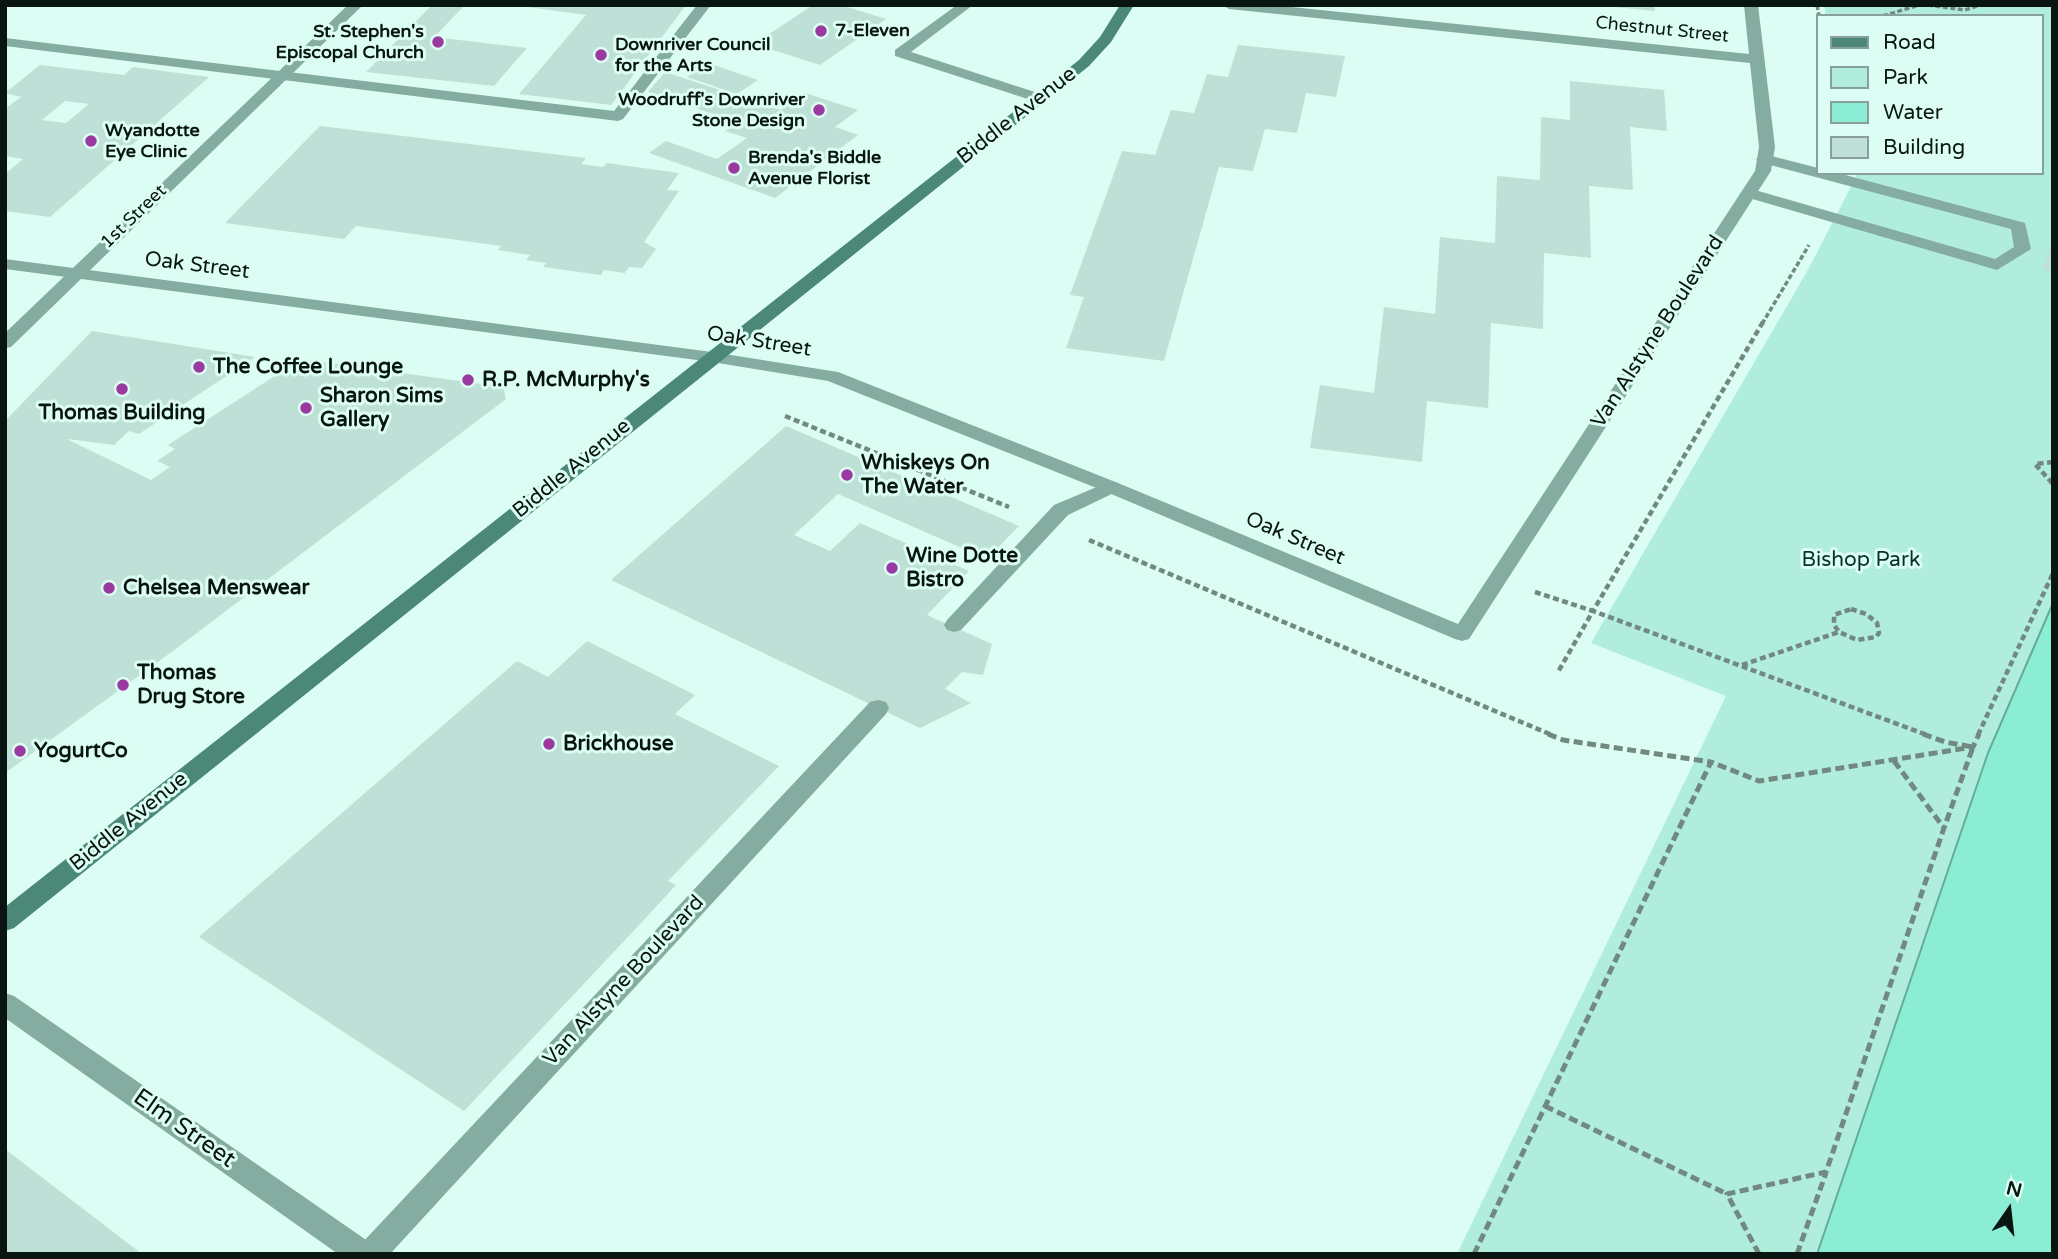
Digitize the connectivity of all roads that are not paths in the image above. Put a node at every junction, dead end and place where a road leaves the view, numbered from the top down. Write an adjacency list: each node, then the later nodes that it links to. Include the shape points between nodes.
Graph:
1 (356, 5): 9 (street, 1st Street)
2 (704, 5): 9 (street, via 618,116)
3 (966, 5): 10 (street, via 900,53)
4 (1127, 5): 10 (main road, Biddle Avenue, via 1084,63)
5 (1229, 5): 8 (street, Chestnut Street)
6 (1751, 5): 8 (street, Van Alstyne Boulevard)
7 (5, 42): 9 (street)
8 (1757, 59): 11 (street, Van Alstyne Boulevard, via 1767,147)
9 (284, 74): 16 (street, 1st Street)
10 (1040, 98): 18 (main road, Biddle Avenue)
11 (1764, 159): 12 (street); 14 (street, Van Alstyne Boulevard, via 1763,171)
12 (1816, 172)
13 (1827, 175): 14 (street, via 2019,226 2023,248 1997,264)
14 (1748, 192): 21 (street, Van Alstyne Boulevard)
15 (5, 264): 16 (street, Oak Street)
16 (75, 274): 17 (street, 1st Street); 18 (street, Oak Street)
17 (5, 343)
18 (712, 357): 19 (street, Oak Street, via 832,376); 23 (main road, Biddle Avenue)
19 (1111, 487): 20 (street, via 1061,510); 21 (street, Oak Street)
20 (954, 625)
21 (1462, 634)
22 (877, 708): 26 (street, Van Alstyne Boulevard)
23 (5, 921)
24 (5, 1004): 25 (street, Elm Street)
25 (362, 1254)
26 (371, 1254)

